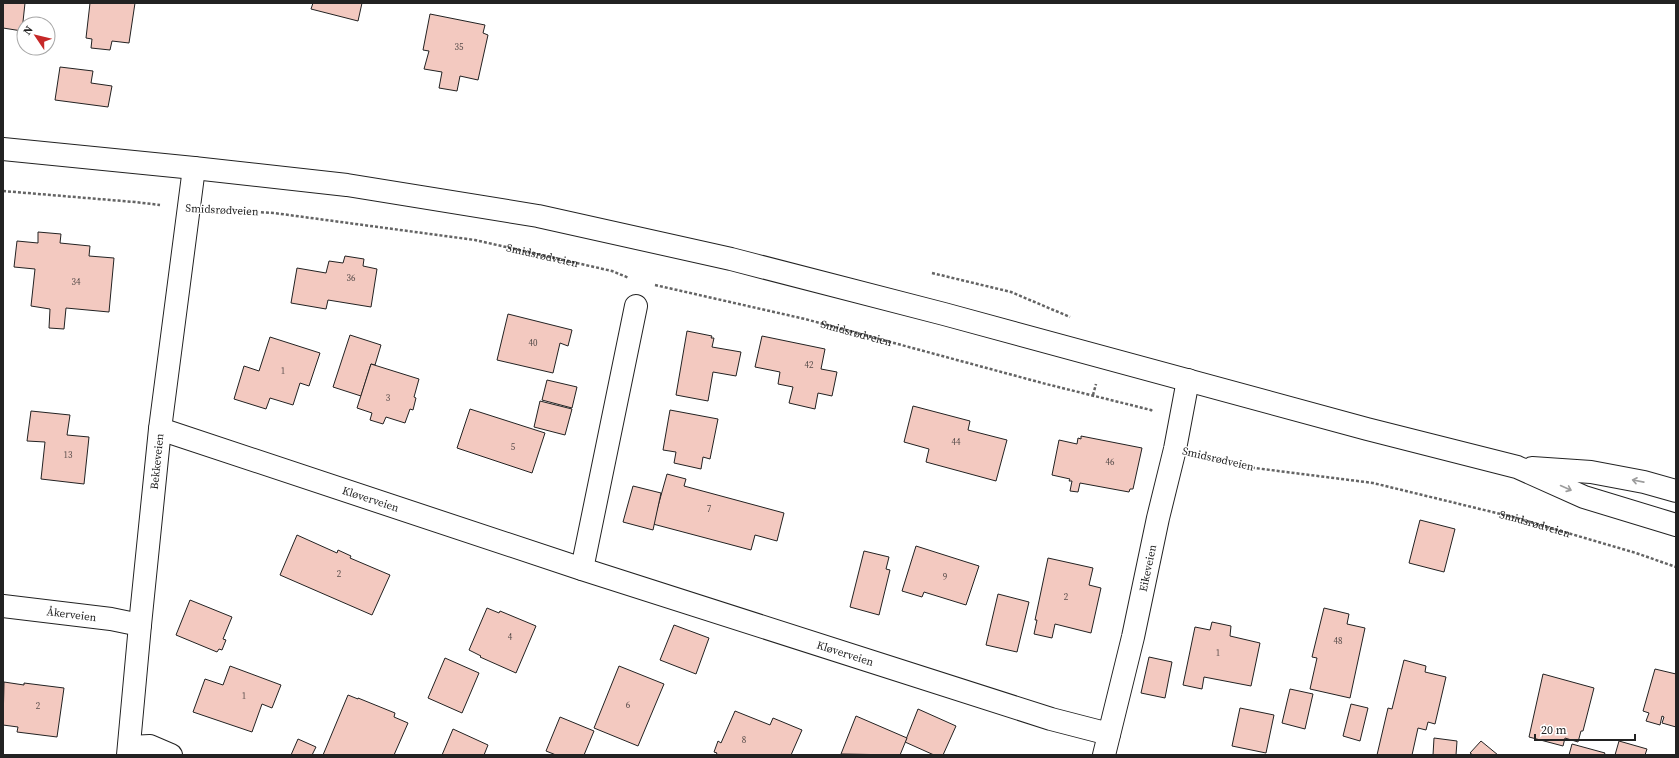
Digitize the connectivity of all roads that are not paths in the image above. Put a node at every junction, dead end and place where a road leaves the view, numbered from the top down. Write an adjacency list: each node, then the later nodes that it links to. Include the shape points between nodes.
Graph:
1 (3, 149): 2 (street)
2 (194, 168): 4 (street, via 347,185 538,216 731,259); 5 (street, Bekkeveien)
3 (636, 306): 9 (street)
4 (1188, 380): 6 (street); 12 (street, Eikeveien, via 1175,449)
5 (160, 429): 9 (street, Kløverveien); 11 (street, Bekkeveien)
6 (1517, 467): 7 (street, one-way to 6, via 1591,472); 8 (street, one-way to 8, via 1584,497)
7 (1676, 491)
8 (1676, 524)
9 (582, 569): 12 (street, Kløverveien, via 1051,719)
10 (3, 606): 11 (street, Åkerveien)
11 (140, 625): 13 (street, Bekkeveien)
12 (1109, 734): 15 (street, Eikeveien)
13 (129, 751): 14 (street, via 150,746)
14 (171, 755)
15 (1104, 755)

